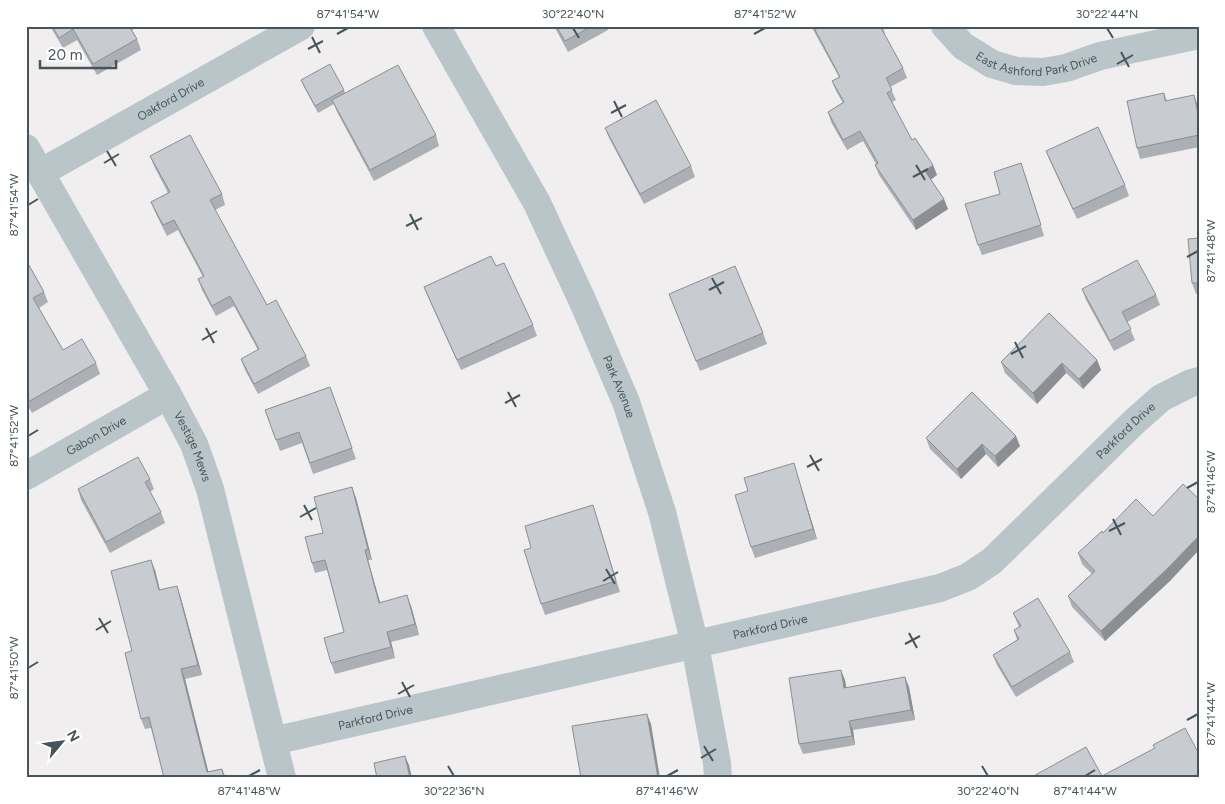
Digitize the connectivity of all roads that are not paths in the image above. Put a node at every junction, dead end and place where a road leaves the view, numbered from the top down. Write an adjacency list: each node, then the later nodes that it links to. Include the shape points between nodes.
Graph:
1 (301, 26): 6 (street, Oakford Drive)
2 (436, 26): 10 (street, Park Avenue, via 537,203 626,402 662,512)
3 (945, 26): 4 (street, East Ashford Park Drive, via 963,46 992,64 1016,72 1066,68 1100,56)
4 (1199, 35)
5 (26, 148): 6 (street, Vestige Mews)
6 (40, 173): 8 (street, Vestige Mews)
7 (1199, 382): 10 (street, Parkford Drive, via 1161,398 992,561 968,577 940,588)
8 (168, 395): 9 (street, Gabon Drive); 11 (street, Vestige Mews, via 194,444 210,489)
9 (26, 476)
10 (695, 645): 11 (street, Parkford Drive); 13 (street, Park Avenue)
11 (273, 742): 12 (street, Vestige Mews)
12 (282, 778)
13 (718, 778)

